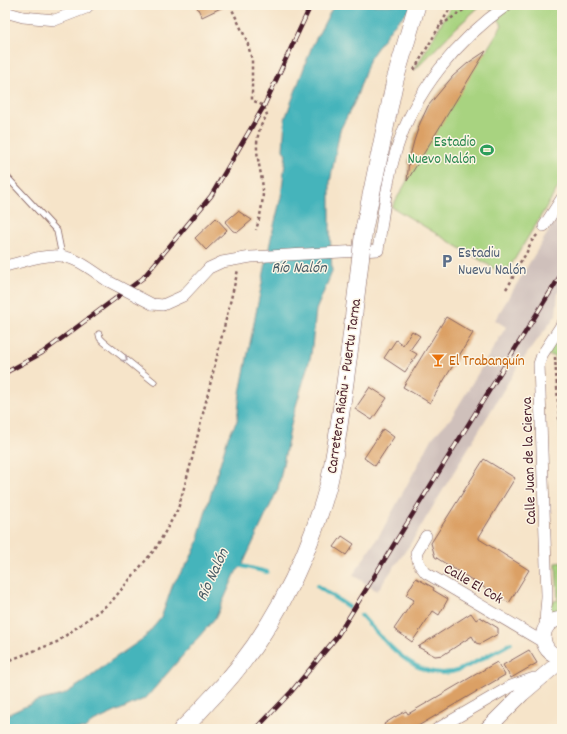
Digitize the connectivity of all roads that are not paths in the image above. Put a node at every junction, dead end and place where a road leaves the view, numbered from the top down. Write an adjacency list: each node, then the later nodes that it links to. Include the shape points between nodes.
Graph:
1 (89, 5): 4 (street, via 55,20 23,18)
2 (417, 5): 17 (main road, Carretera Riañu - Puertu Tarna, bridge, via 395,80 364,229 340,421 329,485 315,529 297,574 254,648 222,689)
3 (507, 5): 8 (street, bridge, via 467,38 417,102 396,151 378,250 246,257 222,262 210,268 183,296 163,305 152,304 84,265)
4 (5, 12)
5 (5, 175): 8 (lane, via 57,231)
6 (562, 198): 7 (street)
7 (544, 226)
8 (62, 256): 9 (street, via 44,257)
9 (5, 266)
10 (562, 324): 14 (street, Calle Juan de la Cierva, via 539,364 547,603)
11 (99, 334): 12 (lane, one-way to 12, via 104,342)
12 (154, 382)
13 (426, 536): 14 (street, Calle El Cok, via 416,553 418,564 426,573)
14 (555, 639): 15 (street); 16 (street)
15 (534, 678): 16 (street); 18 (street, via 511,686)
16 (522, 694): 19 (street)
17 (182, 729)
18 (437, 729)
19 (487, 729)

